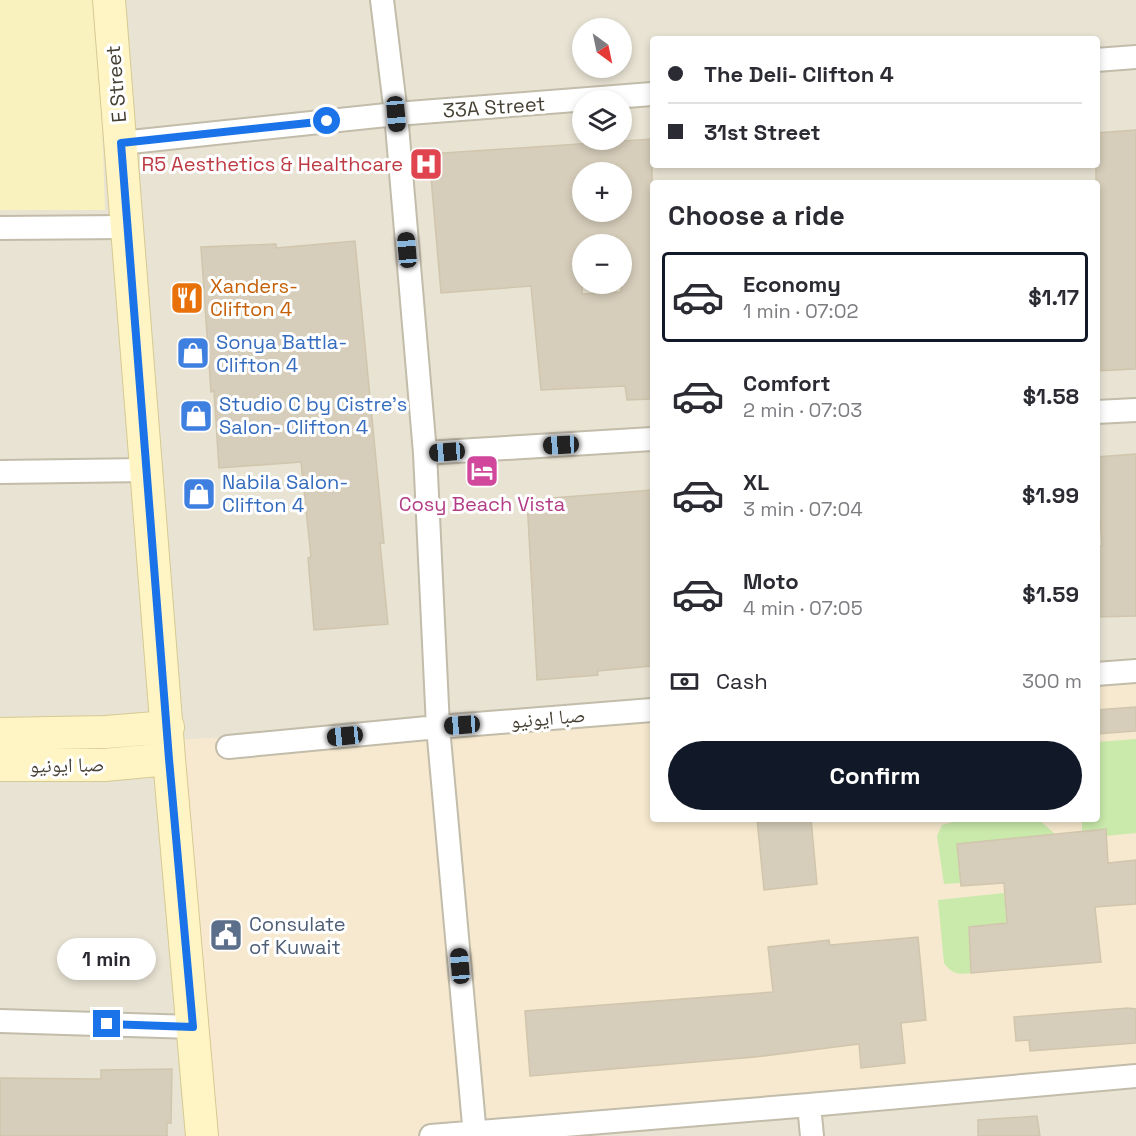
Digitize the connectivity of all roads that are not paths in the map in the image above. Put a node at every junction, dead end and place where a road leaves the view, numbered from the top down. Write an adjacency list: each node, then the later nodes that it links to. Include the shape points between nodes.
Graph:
1 (109, 0): 7 (main road, E Street)
2 (382, 0): 6 (street)
3 (1136, 57): 4 (street)
4 (1100, 60)
5 (650, 94): 6 (street, 33A Street)
6 (396, 114): 7 (street, 33A Street); 13 (street)
7 (121, 143): 8 (main road, E Street)
8 (127, 227): 9 (street); 14 (main road, E Street)
9 (0, 228)
10 (1136, 410): 11 (street)
11 (1100, 412)
12 (650, 440): 13 (street)
13 (425, 453): 20 (street)
14 (147, 470): 15 (street); 19 (main road, E Street)
15 (0, 472)
16 (1136, 671): 17 (street)
17 (1100, 674)
18 (650, 710): 20 (street, صبا ایونیو)
19 (168, 727): 21 (main road, صبا ایونیو); 23 (main road, E Street)
20 (438, 727): 22 (street, صبا ایونیو); 29 (street)
21 (0, 734)
22 (228, 747)
23 (169, 759): 24 (main road, صبا ایونیو, via 104,765); 26 (main road, E Street)
24 (0, 765)
25 (0, 1021): 26 (street)
26 (193, 1027): 30 (main road, E Street)
27 (1136, 1076): 28 (street)
28 (809, 1105): 29 (street); 32 (street)
29 (474, 1134): 31 (street)
30 (201, 1136)
31 (431, 1136)
32 (812, 1136)

